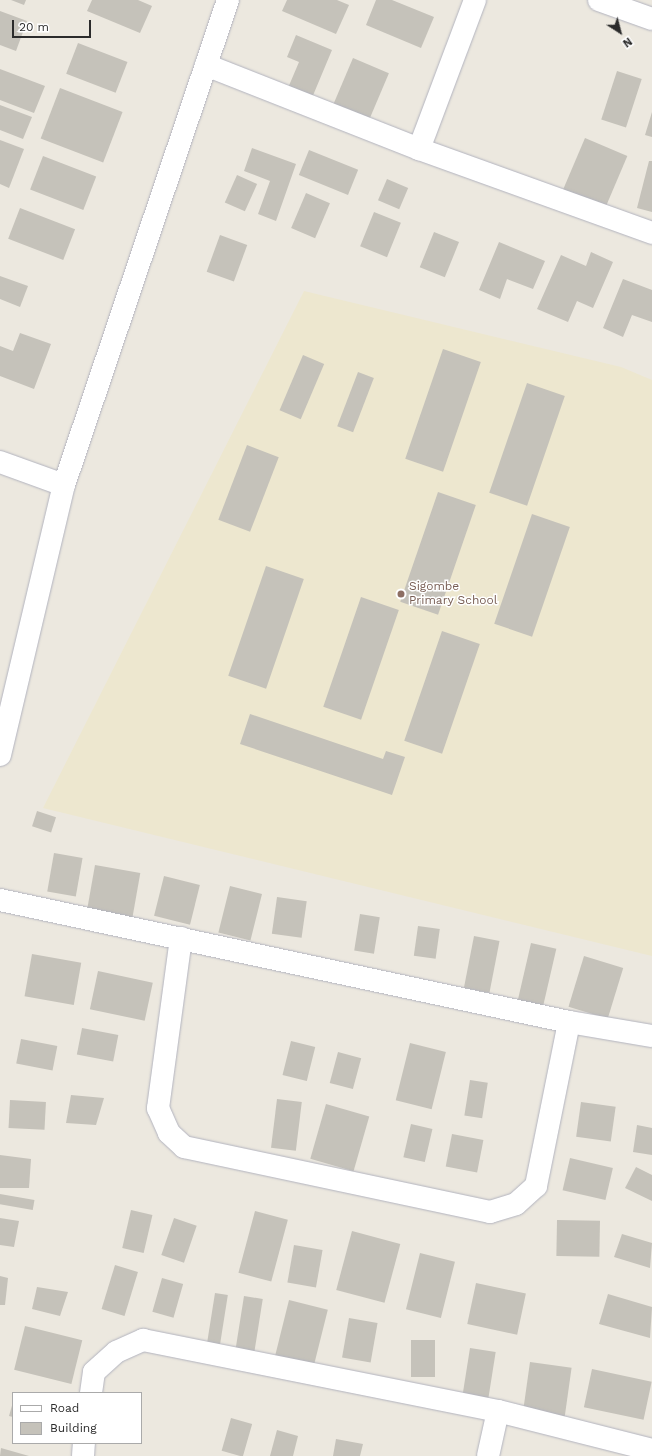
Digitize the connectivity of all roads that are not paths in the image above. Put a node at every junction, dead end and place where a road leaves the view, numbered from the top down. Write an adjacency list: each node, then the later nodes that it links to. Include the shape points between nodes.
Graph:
1 (228, 0): 5 (street)
2 (475, 0): 6 (street)
3 (599, 0): 4 (street)
4 (652, 19)
5 (206, 65): 6 (street); 9 (street)
6 (419, 149): 7 (street)
7 (652, 234)
8 (0, 462): 9 (street)
9 (64, 485): 10 (street)
10 (0, 755)
11 (0, 900): 12 (street)
12 (182, 938): 13 (street); 13 (street, via 158,1108 169,1133 184,1146 192,1148 490,1212 516,1204 536,1186)
13 (569, 1022): 14 (street)
14 (652, 1036)
15 (91, 1392): 16 (street, via 94,1372 116,1352 143,1340)
16 (498, 1411): 18 (street); 20 (street)
17 (84, 1444): 19 (street)
18 (652, 1450)
19 (82, 1456)
20 (488, 1456)

